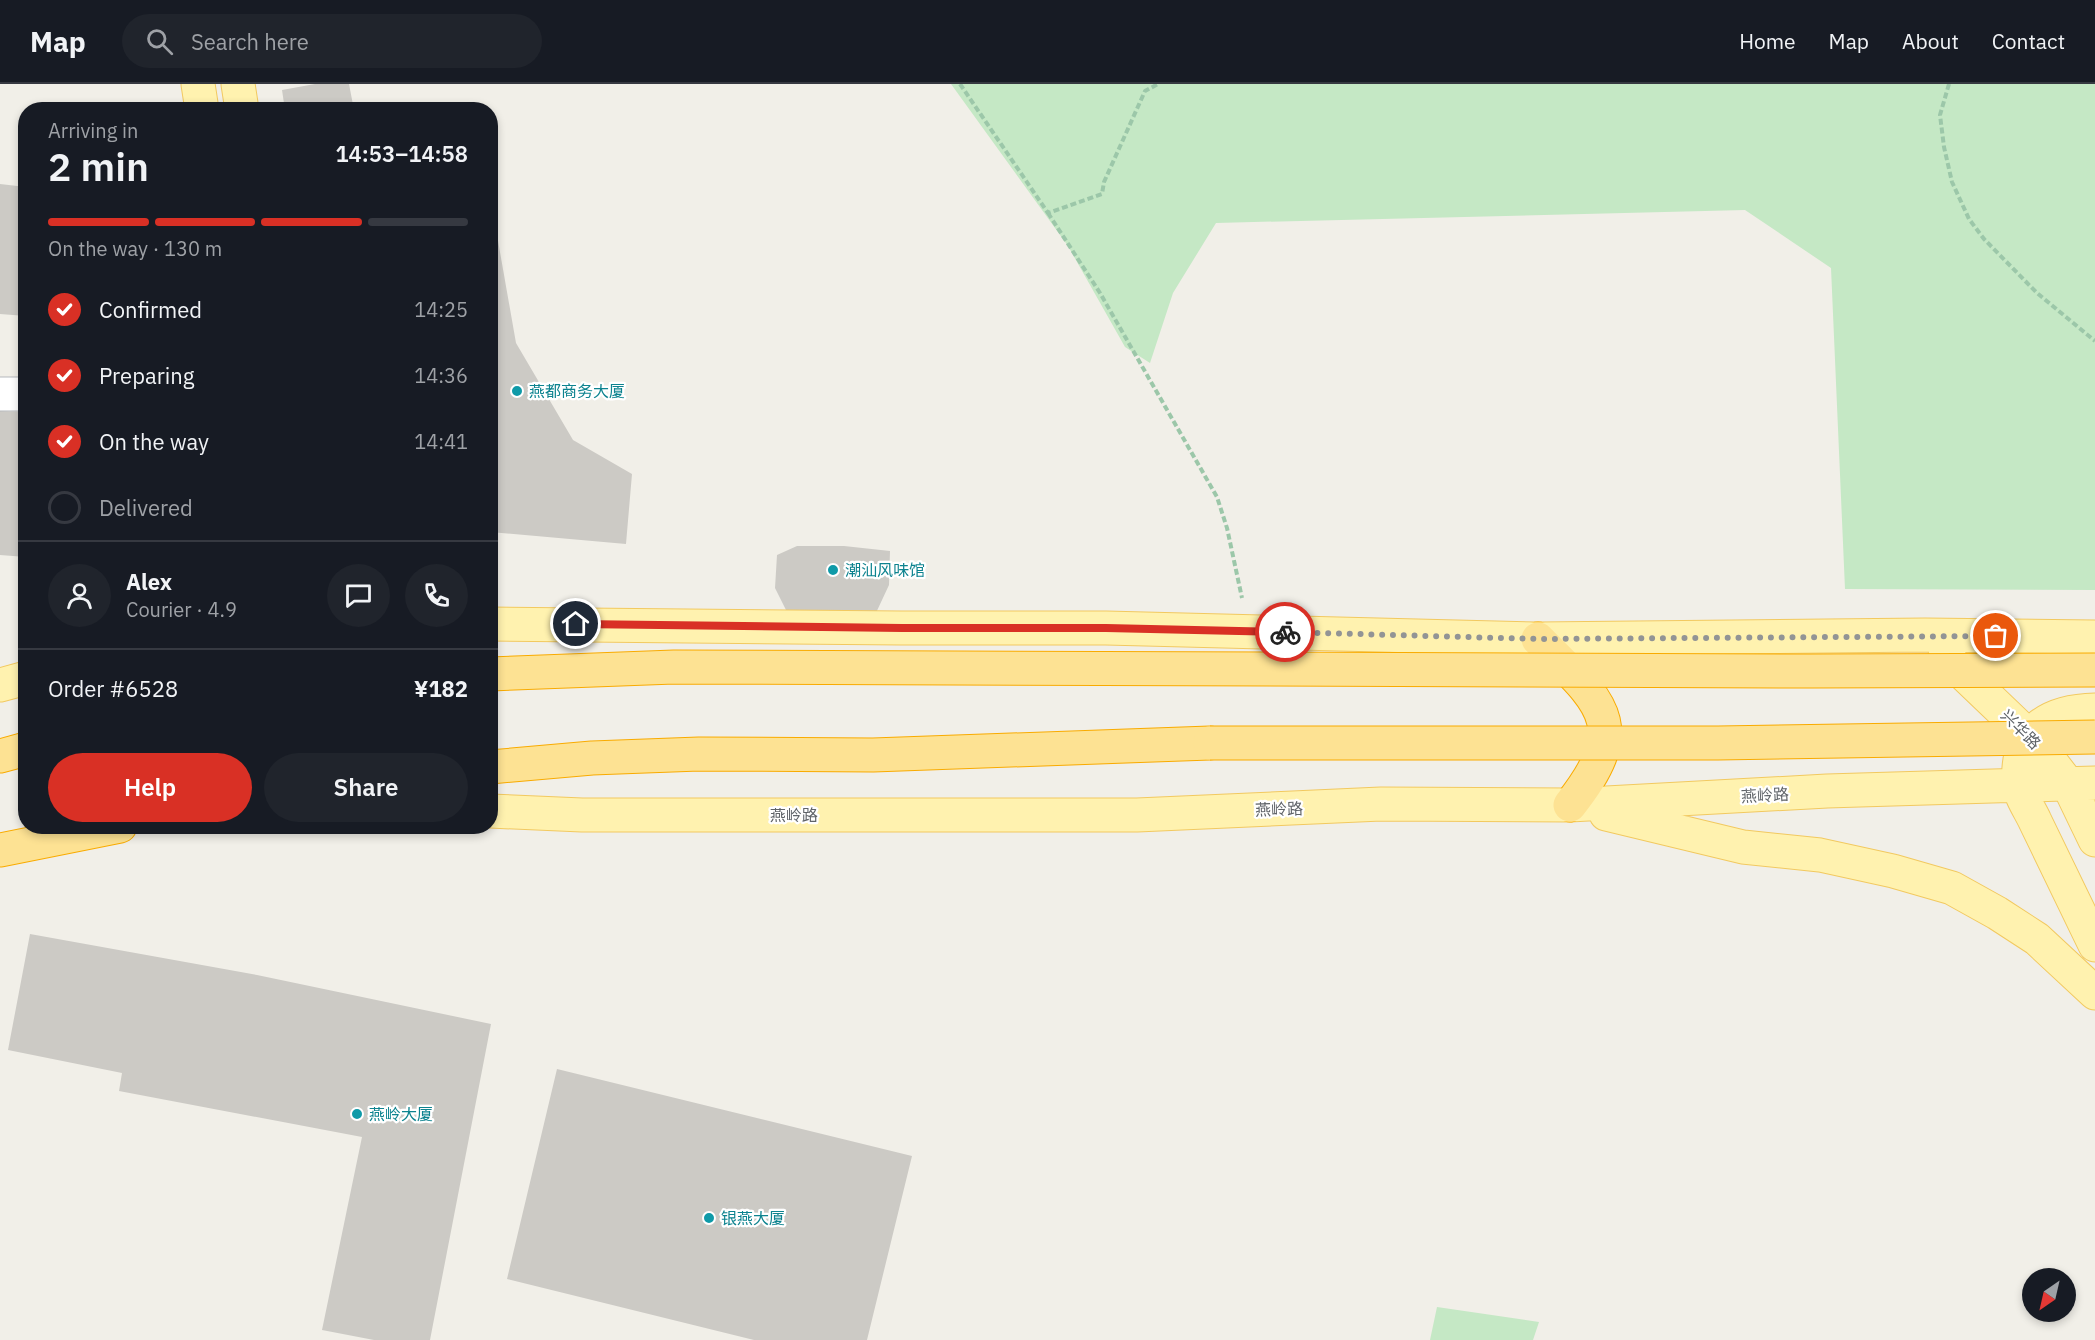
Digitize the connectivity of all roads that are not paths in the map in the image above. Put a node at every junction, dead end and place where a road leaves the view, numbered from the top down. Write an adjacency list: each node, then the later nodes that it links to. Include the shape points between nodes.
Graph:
1 (198, 84): 3 (main road)
2 (238, 84): 4 (main road)
3 (201, 102)
4 (241, 102)
5 (0, 394): 6 (street)
6 (18, 394)
7 (498, 624): 10 (main road, via 1106,628)
8 (1925, 635): 9 (main road); 10 (main road); 16 (main road, 兴华路)
9 (2095, 637)
10 (1538, 639): 23 (highway, via 1581,682 1599,706 1605,724 1605,744 1598,765)
11 (2095, 670): 12 (highway, bridge, via 674,667)
12 (498, 674)
13 (18, 680): 14 (main road)
14 (0, 685)
15 (2095, 710): 16 (main road, via 2061,713)
16 (2030, 736): 21 (main road, 兴华路); 22 (main road, via 2020,754)
17 (2095, 737): 20 (highway, bridge, via 1718,743 1210,743 873,755 687,754)
18 (18, 751): 19 (highway)
19 (0, 756)
20 (498, 766)
21 (2081, 783): 22 (main road, 燕岭路); 26 (main road, 兴华路)
22 (2019, 786): 23 (main road, 燕岭路, via 1827,791); 28 (main road)
23 (1569, 805): 24 (main road, 燕岭路, via 1381,804 1114,815); 29 (main road, via 1743,847 1821,855 1952,888 2037,939)
24 (498, 812)
25 (80, 834): 27 (highway)
26 (2095, 840)
27 (0, 850)
28 (2095, 945)
29 (2095, 993)

